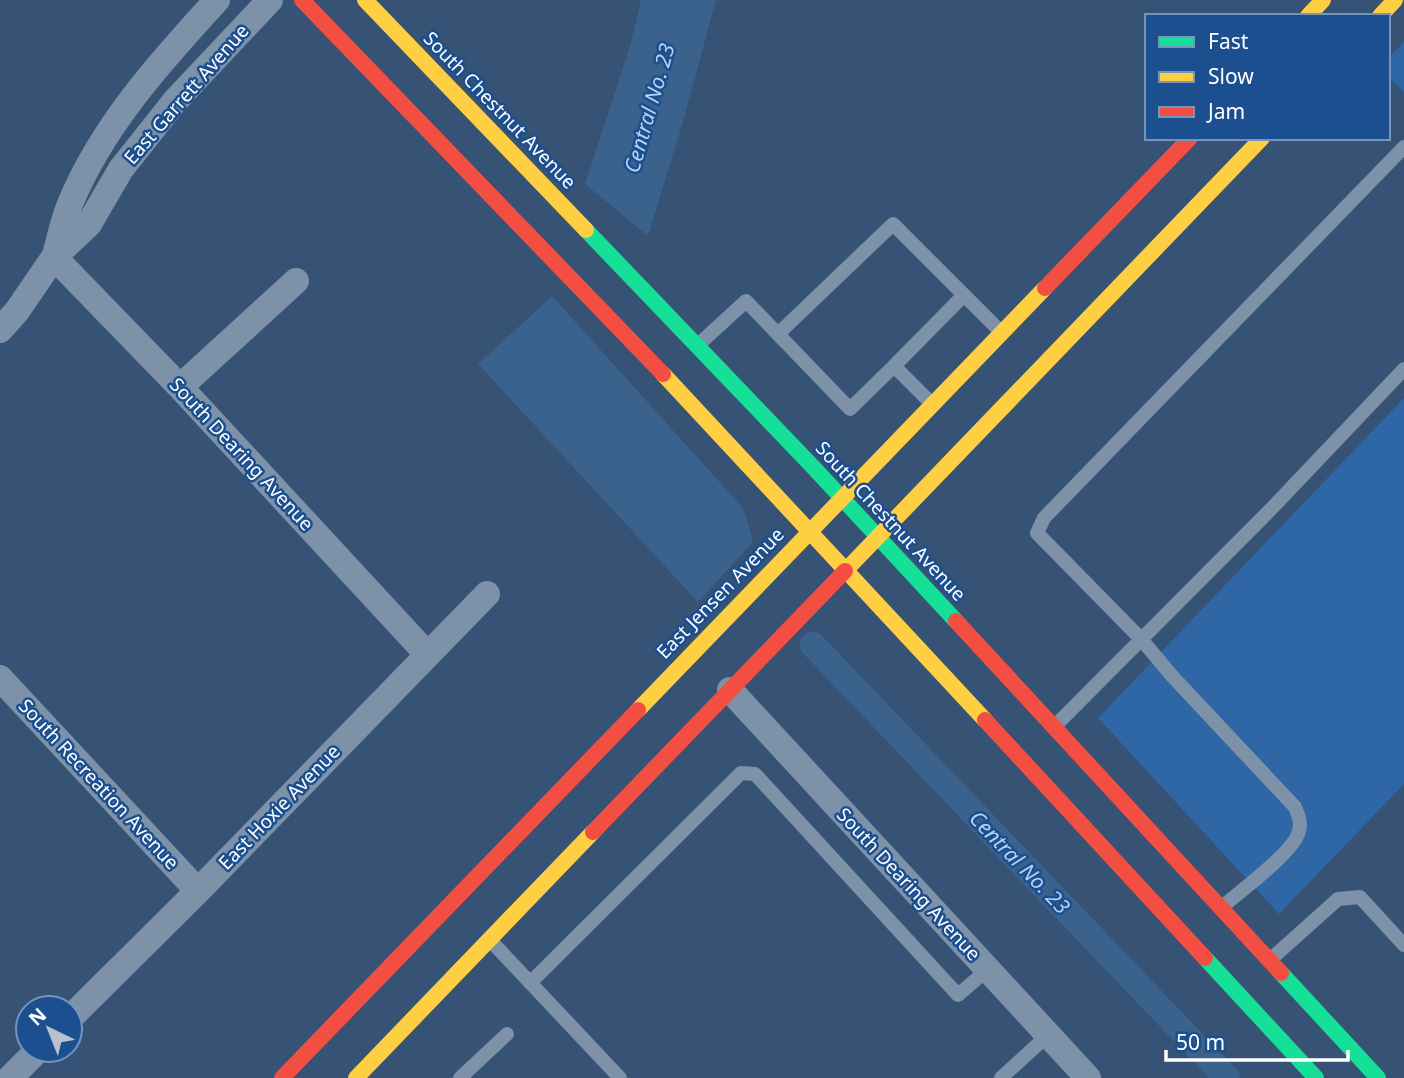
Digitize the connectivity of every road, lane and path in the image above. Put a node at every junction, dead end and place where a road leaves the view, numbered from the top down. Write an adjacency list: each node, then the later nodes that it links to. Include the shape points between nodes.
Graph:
1 (217, 0): 12 (street, East Garrett Avenue, via 159,63 115,123 69,204)
2 (270, 0): 12 (street, East Garrett Avenue, via 175,101 121,169 89,224)
3 (302, 0): 24 (main road)
4 (365, 0): 18 (main road, South Chestnut Avenue)
5 (1323, 0): 7 (main road)
6 (1395, 0): 8 (main road)
7 (1310, 14)
8 (1382, 14)
9 (1188, 140): 16 (main road, East Jensen Avenue)
10 (1260, 140): 25 (main road)
11 (1404, 147): 28 (lane, via 1044,518 1037,533)
12 (54, 257): 15 (street, East Garrett Avenue); 21 (street, South Dearing Avenue)
13 (296, 281): 21 (street)
14 (964, 295): 16 (lane); 17 (lane, via 893,225); 19 (lane)
15 (0, 330)
16 (1003, 333): 22 (main road, East Jensen Avenue)
17 (778, 334): 18 (lane, via 746,301); 19 (lane, via 850,409)
18 (698, 345): 23 (main road, South Chestnut Avenue)
19 (894, 366): 22 (lane)
20 (1404, 369): 28 (lane)
21 (180, 387): 29 (street, South Dearing Avenue)
22 (933, 405): 23 (main road, East Jensen Avenue)
23 (842, 499): 24 (main road, East Jensen Avenue); 25 (main road, South Chestnut Avenue)
24 (810, 531): 26 (main road); 48 (main road, East Jensen Avenue)
25 (877, 537): 26 (main road); 32 (main road, South Chestnut Avenue)
26 (846, 569): 31 (main road); 33 (main road)
27 (486, 594): 29 (street, East Hoxie Avenue)
28 (1141, 639): 32 (lane); 36 (lane, via 1295,807 1301,821 1289,848)
29 (427, 654): 35 (street, East Hoxie Avenue)
30 (0, 678): 35 (street, South Recreation Avenue)
31 (730, 690): 38 (main road); 41 (street, South Dearing Avenue)
32 (1054, 728): 36 (main road, South Chestnut Avenue)
33 (1031, 770): 34 (main road); 54 (main road)
34 (1127, 850)
35 (198, 891): 43 (street, East Hoxie Avenue)
36 (1221, 908): 37 (main road); 40 (main road, South Chestnut Avenue)
37 (1202, 909)
38 (489, 939): 42 (lane); 49 (main road)
39 (1404, 945): 40 (lane, via 1360,897 1338,899)
40 (1269, 961): 55 (main road, South Chestnut Avenue)
41 (988, 969): 42 (lane, via 958,995 755,774 741,773); 45 (street, South Dearing Avenue)
42 (530, 983): 51 (lane)
43 (84, 1004)
44 (507, 1034): 50 (lane)
45 (1048, 1035): 52 (lane); 53 (street, South Dearing Avenue)
46 (24, 1064): 47 (street)
47 (10, 1078)
48 (282, 1078)
49 (356, 1078)
50 (460, 1078)
51 (620, 1078)
52 (1001, 1078)
53 (1088, 1078)
54 (1316, 1078)
55 (1378, 1078)

